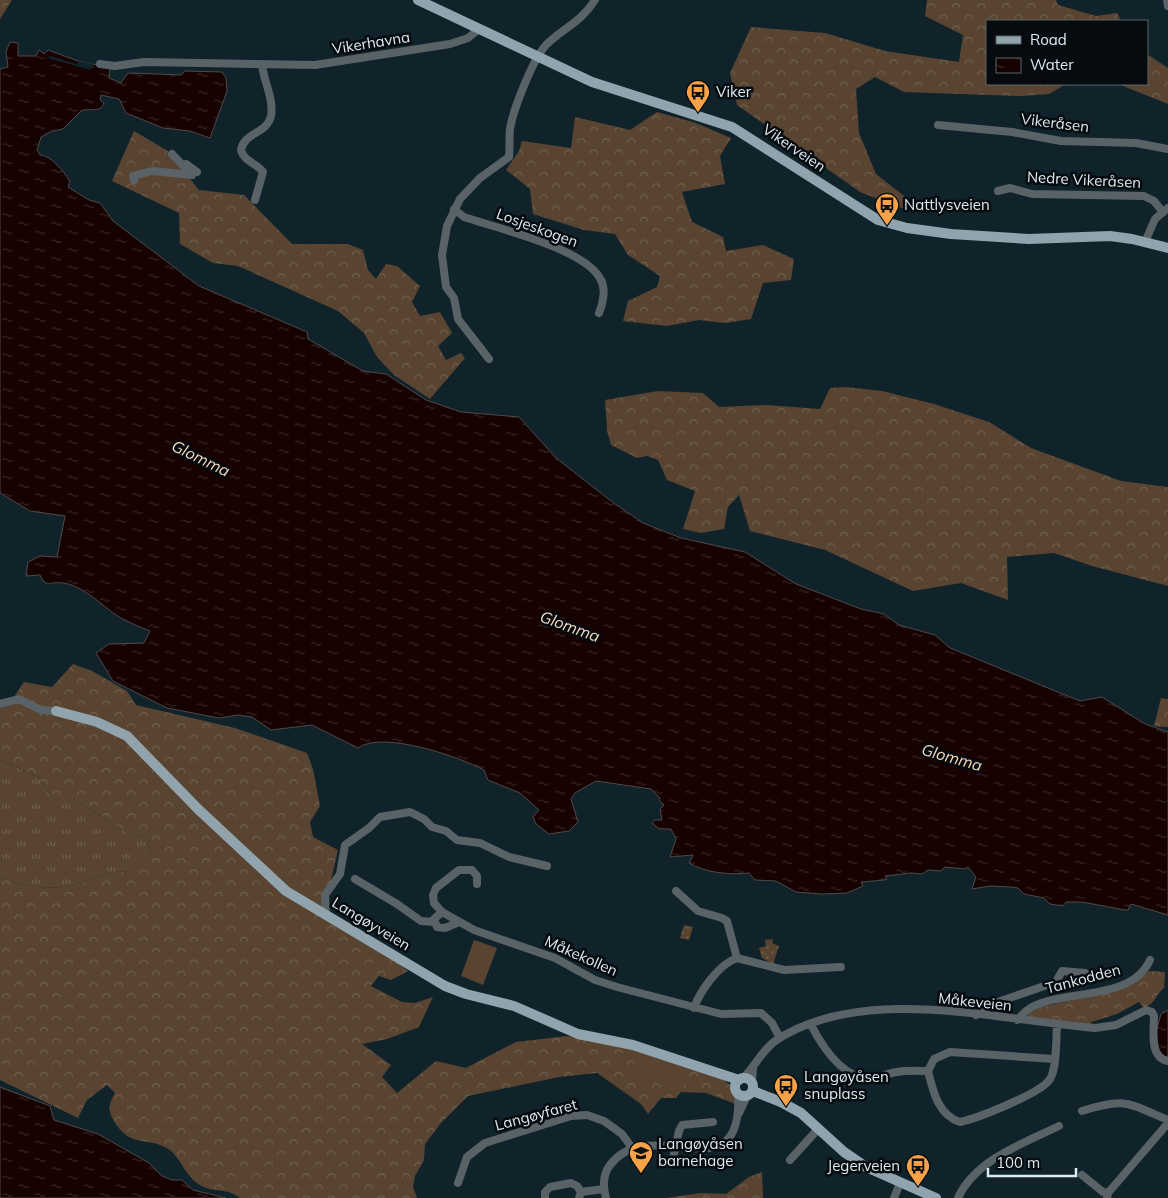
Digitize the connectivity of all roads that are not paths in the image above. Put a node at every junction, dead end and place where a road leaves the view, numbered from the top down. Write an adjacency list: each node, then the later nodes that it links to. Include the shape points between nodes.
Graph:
1 (418, 0): 5 (main road, Vikerveien)
2 (594, 0): 6 (street, via 583,17 546,45)
3 (1167, 0): 4 (street)
4 (1168, 6)
5 (480, 29): 6 (main road, Vikerveien); 8 (street, Vikerhavna, via 468,38 450,44 368,58 315,65)
6 (538, 57): 17 (street, via 513,117 509,157 466,190); 19 (main road, Vikerveien, via 612,90 732,126 878,220 907,228 967,236 1029,239 1110,236)
7 (100, 64): 8 (street, Vikerhavna)
8 (262, 65): 16 (street, via 271,115 264,128 245,140 240,150 244,158 263,172)
9 (938, 125): 10 (street, Vikeråsen, via 1002,130 1061,140 1136,142)
10 (1168, 149)
11 (172, 154): 12 (street)
12 (180, 160): 13 (street); 14 (street, via 192,175 152,171 133,176)
13 (197, 172)
14 (134, 180)
15 (998, 191): 18 (street, Nedre Vikeråsen, via 1010,188 1032,194 1144,196)
16 (255, 200)
17 (454, 209): 21 (street, Losjeskogen, via 464,216 582,260 602,282); 22 (street, via 447,226 442,256 445,281 462,326)
18 (1165, 210): 19 (street, via 1155,219)
19 (1146, 242): 20 (main road, Vikerveien)
20 (1168, 248)
21 (599, 313)
22 (489, 359)
23 (0, 704): 24 (street, via 19,699 41,710)
24 (56, 711): 30 (main road, Langøyveien, via 97,722 127,736 276,883)
25 (547, 866): 30 (street, via 509,857 480,843 458,840 446,831 432,827 413,812 383,815 345,845 340,874 325,895)
26 (355, 879): 31 (street, via 421,921)
27 (477, 884): 29 (street, via 477,876 467,868 443,881 433,895 434,903)
28 (676, 891): 33 (street, via 698,911 727,921)
29 (442, 912): 31 (street); 32 (street, Måkekollen)
30 (326, 914): 46 (main road, Langøyveien, via 457,991 514,1006 578,1034 633,1045 704,1067)
31 (434, 922): 32 (street, via 442,929)
32 (459, 922): 37 (street, Måkekollen, via 491,937 555,958 595,980)
33 (737, 958): 35 (street, via 784,970); 37 (street, via 708,982)
34 (1150, 960): 39 (street, Tankodden, via 1147,968 1124,984 1033,1006)
35 (841, 968)
36 (1095, 977): 38 (street, via 1062,971 1056,982 996,1003)
37 (694, 1008): 42 (street, Måkekollen, via 730,1015 761,1013 772,1022)
38 (976, 1015): 39 (street, Måkeveien); 40 (street, Måkeveien, via 880,1010 854,1013)
39 (1017, 1020): 41 (street, Måkeveien)
40 (811, 1025): 42 (street, Måkeveien); 45 (street, via 832,1057 860,1076 874,1078 905,1070)
41 (1057, 1025): 43 (street); 44 (street, Måkeveien, via 1105,1027 1146,1010 1152,1012 1155,1051)
42 (780, 1038): 46 (street, Måkeveien, via 766,1049)
43 (1054, 1059): 45 (street, via 950,1052 934,1058); 45 (street, via 1050,1079 1041,1089 977,1118 960,1122 950,1118 939,1104)
44 (1168, 1062)
45 (928, 1071)
46 (744, 1087): 51 (main road, Langøyveien, via 792,1108); 55 (street, Måkeveien, via 736,1132 730,1145)
47 (1082, 1112): 48 (street, via 1120,1102)
48 (1168, 1121): 62 (street)
49 (713, 1122): 53 (street, via 682,1125)
50 (1059, 1126): 67 (street, via 996,1158 969,1180)
51 (819, 1128): 56 (street); 59 (main road, Langøyveien, via 844,1152 866,1167)
52 (632, 1148): 53 (street); 58 (street, Langøyfaret, via 622,1134 604,1120 587,1115 571,1116 485,1143 467,1157); 60 (street, via 612,1163)
53 (674, 1154): 54 (street)
54 (690, 1157)
55 (709, 1157)
56 (790, 1160)
57 (1082, 1175): 62 (street)
58 (458, 1183)
59 (900, 1183): 65 (street); 66 (main road, Langøyveien)
60 (604, 1188): 61 (street); 64 (street)
61 (580, 1195): 63 (street, via 578,1186 566,1183 550,1187)
62 (1108, 1195)
63 (545, 1198)
64 (606, 1198)
65 (894, 1198)
66 (936, 1198)
67 (958, 1198)

